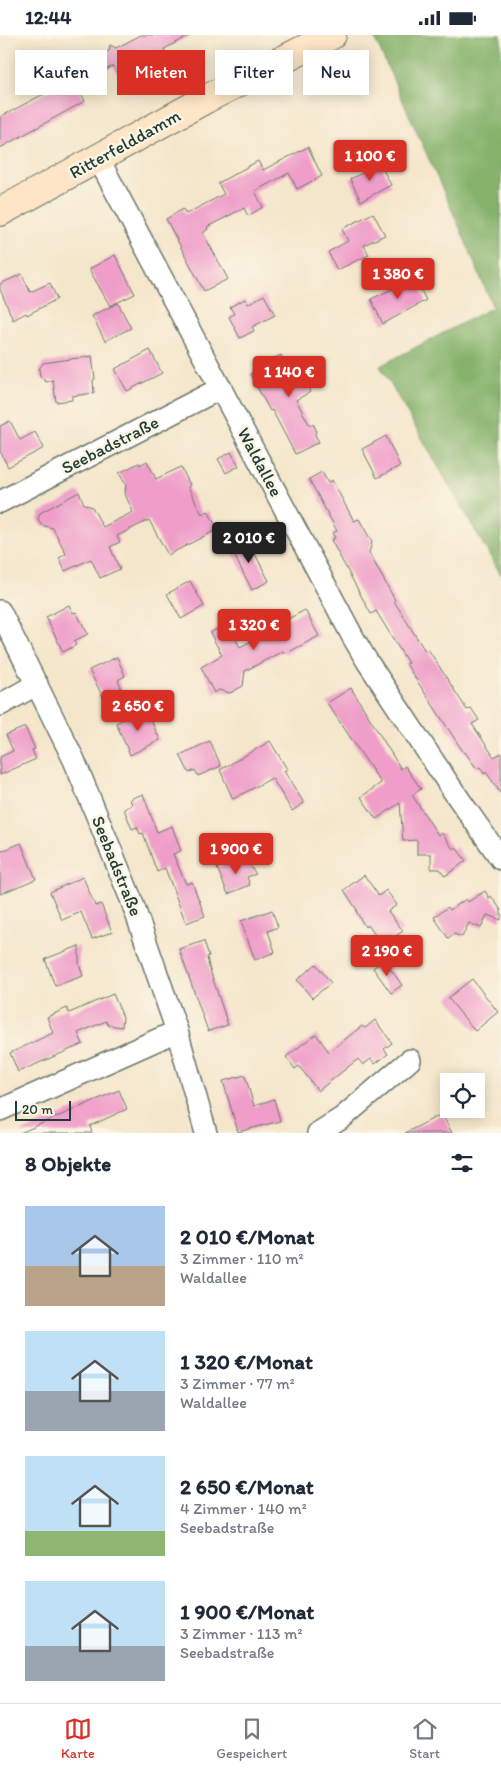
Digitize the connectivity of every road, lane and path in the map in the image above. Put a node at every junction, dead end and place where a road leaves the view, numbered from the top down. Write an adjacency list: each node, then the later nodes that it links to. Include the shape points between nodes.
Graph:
1 (332, 35): 2 (main road, Ritterfelddamm)
2 (98, 158): 3 (main road, Ritterfelddamm); 4 (street, Waldallee)
3 (0, 213)
4 (221, 388): 5 (street, Seebadstraße); 9 (street, Waldallee, via 367,661)
5 (0, 502)
6 (0, 611): 7 (street, Seebadstraße)
7 (37, 684): 8 (street); 10 (street, Seebadstraße, via 74,760 131,899)
8 (0, 705)
9 (501, 859)
10 (177, 1031): 12 (street); 13 (street, Seebadstraße)
11 (410, 1060): 14 (street, via 342,1118)
12 (0, 1110)
13 (206, 1133)
14 (318, 1133)

